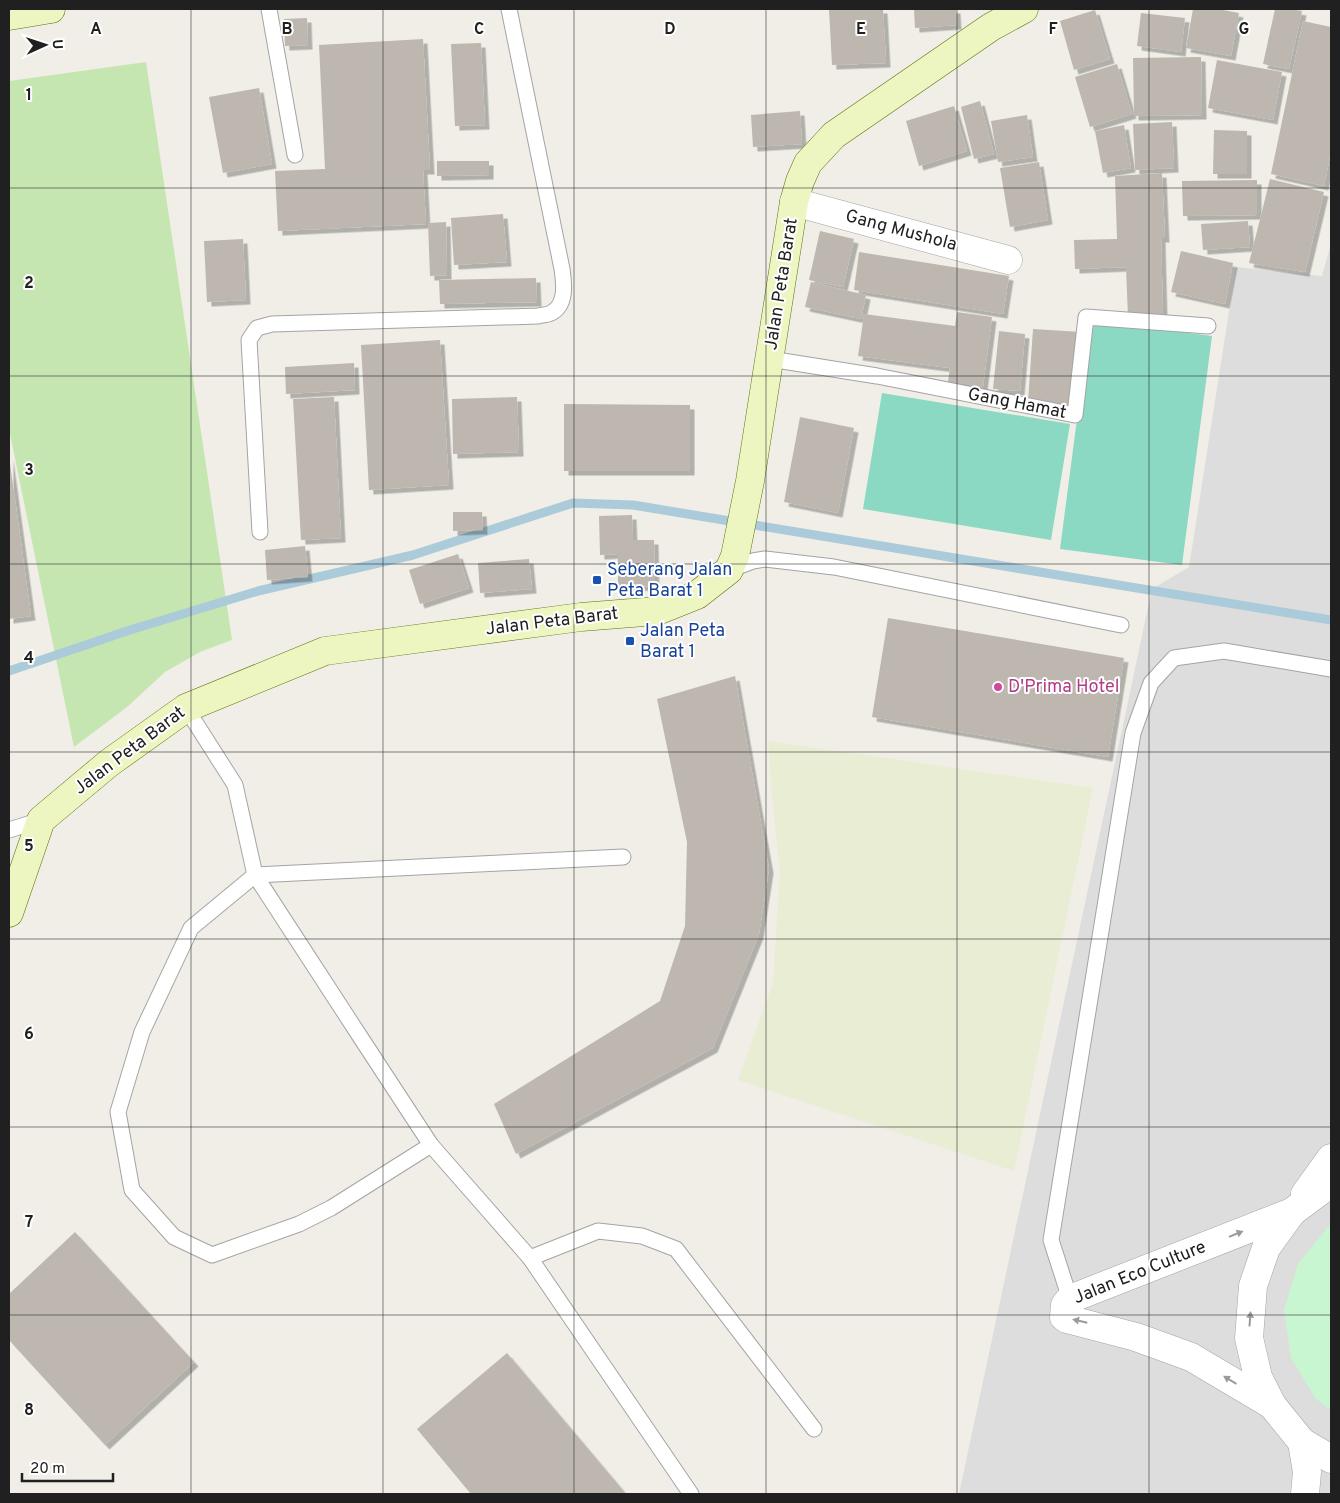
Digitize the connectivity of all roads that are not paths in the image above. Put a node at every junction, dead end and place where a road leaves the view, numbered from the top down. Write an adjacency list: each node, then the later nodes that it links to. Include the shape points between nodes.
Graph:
1 (51, 9): 5 (main road)
2 (270, 9): 7 (lane)
3 (509, 9): 12 (lane, via 562,269 565,288 560,304 552,313 538,316 272,324 256,328 249,340)
4 (1024, 9): 6 (main road, Jalan Peta Barat)
5 (9, 16)
6 (990, 18): 8 (main road, Jalan Peta Barat, via 834,135 808,163)
7 (295, 155)
8 (794, 202): 9 (street, Gang Mushola); 11 (main road, Jalan Peta Barat)
9 (1008, 260)
10 (1208, 326): 11 (lane, Gang Hamat, via 1086,317 1075,415 877,376)
11 (770, 359): 13 (main road, Jalan Peta Barat, via 750,481)
12 (260, 532)
13 (732, 563): 14 (lane, via 765,559 834,568); 16 (main road, Jalan Peta Barat, via 698,596 657,611 581,617 325,651)
14 (1121, 625)
15 (1331, 670): 27 (lane, via 1224,651 1174,658 1151,683 1133,733 1052,1240)
16 (186, 708): 17 (main road, Jalan Peta Barat, via 109,763); 20 (lane, via 235,785)
17 (41, 820): 18 (lane); 21 (main road)
18 (9, 830)
19 (623, 857): 20 (lane)
20 (255, 874): 22 (lane); 22 (lane, via 191,928 142,1032 118,1112 132,1190 174,1237 212,1255 299,1224 331,1208)
21 (9, 913)
22 (432, 1144): 26 (lane)
23 (1331, 1158): 25 (street)
24 (1331, 1183): 25 (street)
25 (1292, 1212): 27 (street, Jalan Eco Culture, one-way to 25); 28 (street, one-way to 25, via 1258,1377 1249,1338 1253,1286 1266,1248)
26 (530, 1258): 29 (lane, via 598,1231 642,1236 676,1249); 32 (lane)
27 (1070, 1299): 28 (street, Jalan Eco Culture, one-way to 27, via 1191,1357 1136,1336 1067,1319 1064,1317 1064,1305)
28 (1272, 1405): 30 (street)
29 (814, 1429)
30 (1302, 1442): 31 (street); 33 (street, via 1307,1472); 34 (street)
31 (1331, 1459)
32 (691, 1494)
33 (1305, 1494)
34 (1320, 1494)

